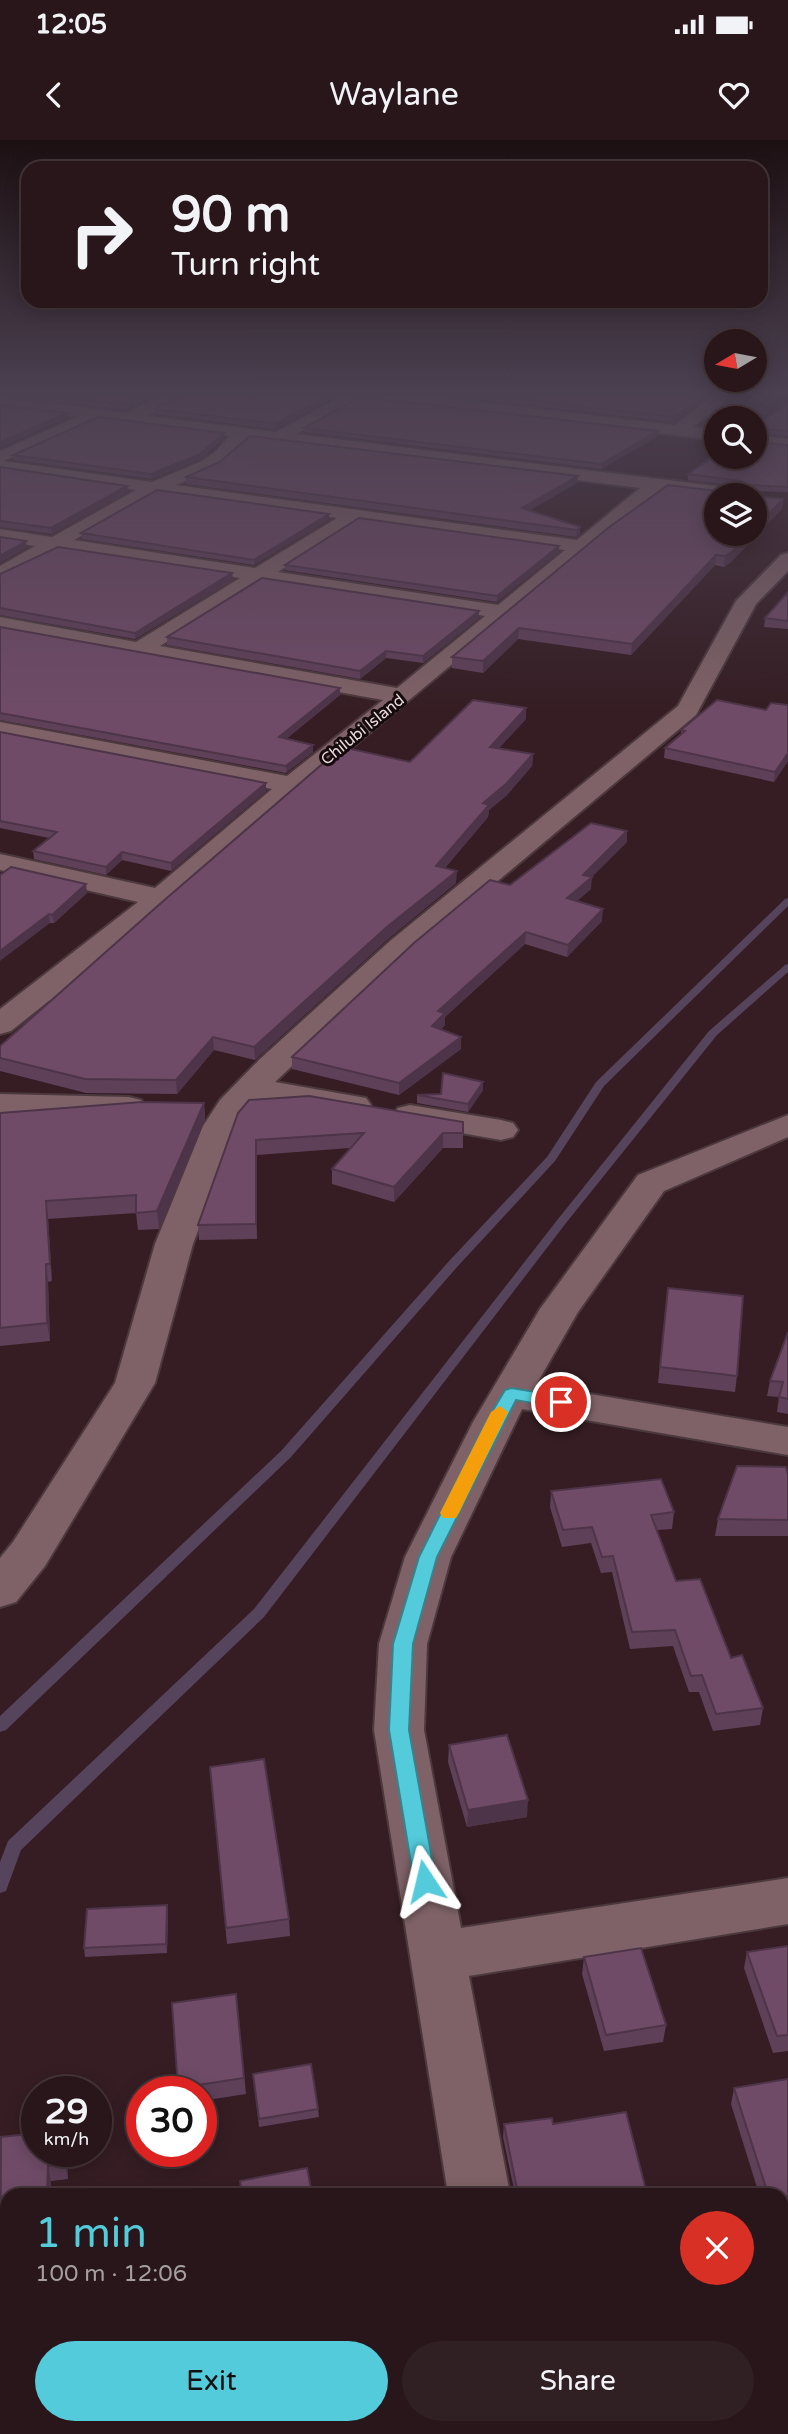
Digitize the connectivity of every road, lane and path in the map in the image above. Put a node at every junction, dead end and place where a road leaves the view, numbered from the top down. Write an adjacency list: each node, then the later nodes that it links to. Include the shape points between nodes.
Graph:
1 (138, 497): 6 (street)
2 (227, 497): 4 (street)
3 (641, 497): 7 (street, Chilubi Island)
4 (355, 515): 7 (street); 10 (street)
5 (0, 535): 6 (street)
6 (53, 544): 9 (street); 10 (street)
7 (581, 546): 11 (street, Chilubi Island)
8 (788, 559): 20 (street, via 688,710 401,947)
9 (0, 574)
10 (261, 577): 11 (street); 13 (street)
11 (500, 612): 14 (street, Chilubi Island)
12 (0, 624): 13 (street)
13 (141, 649): 14 (street)
14 (402, 696): 16 (street, Chilubi Island)
15 (0, 729): 16 (street)
16 (292, 785): 18 (street, Chilubi Island)
17 (0, 862): 18 (street)
18 (161, 898): 19 (street, Chilubi Island)
19 (0, 1024)
20 (243, 1098): 21 (street, via 179,1107); 23 (street); 26 (street, via 220,1126 174,1244 135,1383 29,1554)
21 (0, 1104)
22 (788, 1125): 24 (street, via 651,1183 560,1309)
23 (501, 1130)
24 (511, 1394): 25 (street); 28 (street, via 428,1557 403,1644 399,1730)
25 (788, 1441)
26 (0, 1590)
27 (788, 1901): 28 (street)
28 (438, 1956): 29 (street)
29 (478, 2188)

